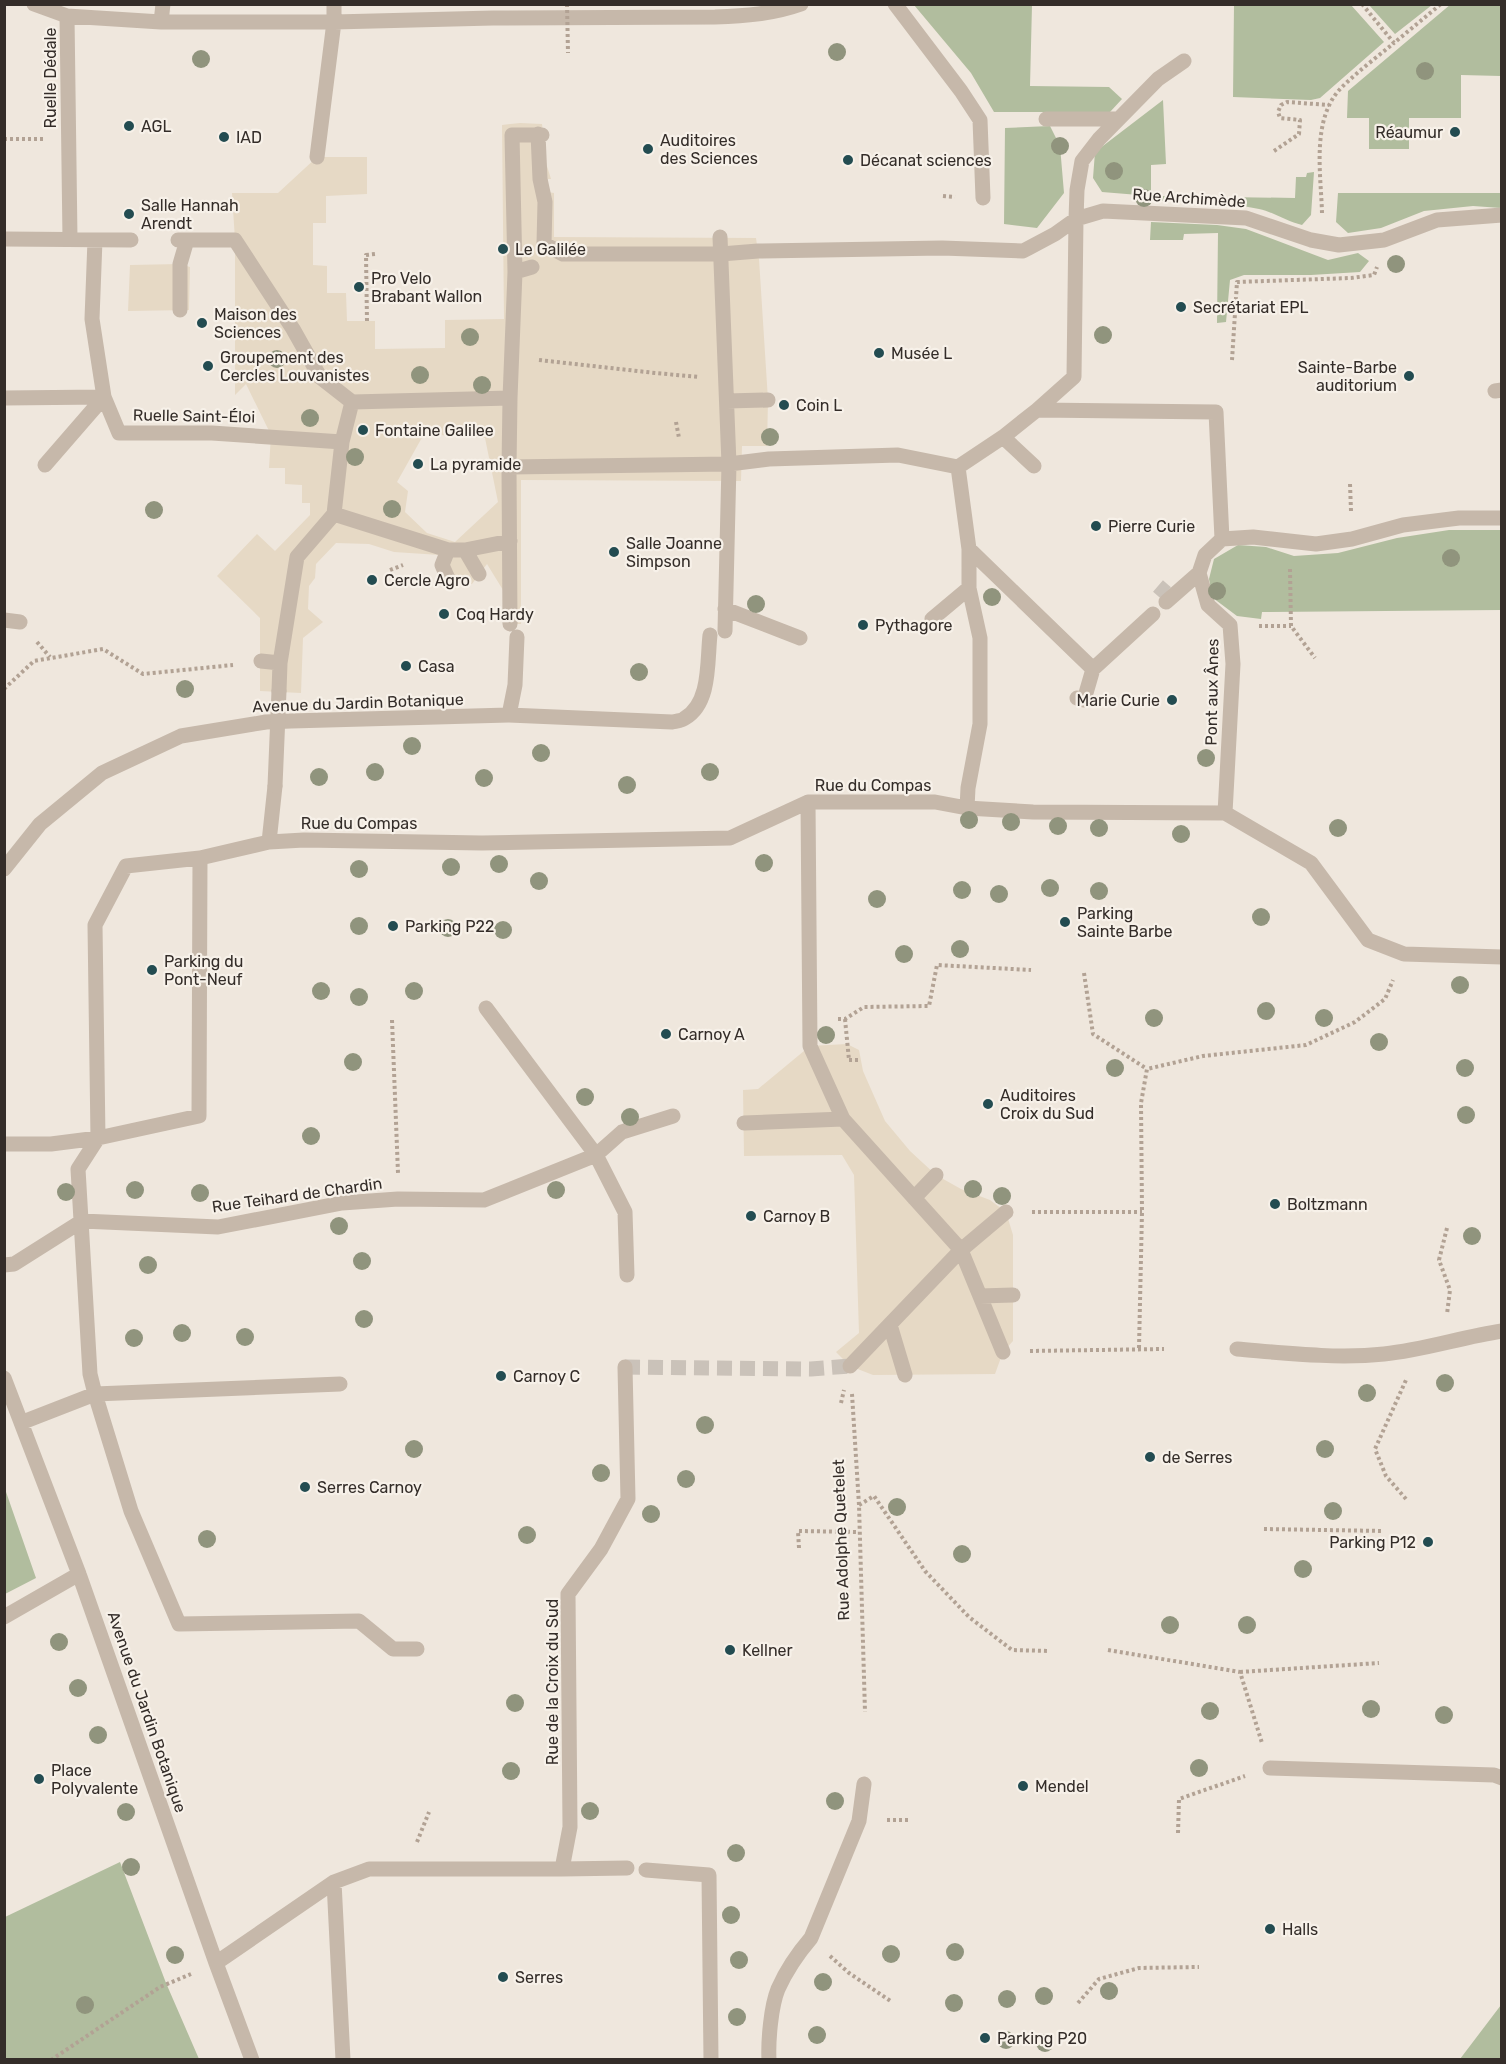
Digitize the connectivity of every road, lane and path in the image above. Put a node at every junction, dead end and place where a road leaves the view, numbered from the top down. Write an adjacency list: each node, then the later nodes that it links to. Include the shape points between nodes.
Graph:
1 (34, 4): 10 (street)
2 (163, 4): 11 (street)
3 (334, 4): 12 (street)
4 (567, 4): 14 (path, bridge)
5 (801, 4): 9 (street, via 749,16)
6 (895, 4): 23 (street, via 980,120)
7 (1362, 4): 13 (path)
8 (1441, 4): 13 (path)
9 (715, 11): 12 (street)
10 (67, 16): 11 (street); 20 (street, Ruelle Dédale)
11 (161, 22): 12 (street)
12 (334, 22): 22 (street)
13 (1394, 43): 16 (path, via 1340,89)
14 (568, 53)
15 (1184, 61): 18 (street, via 1158,78)
16 (1329, 105): 21 (path, via 1281,105 1280,118 1300,120 1299,134); 32 (path, via 1321,134)
17 (1046, 119): 18 (street)
18 (1118, 119): 25 (street, via 1082,161)
19 (4, 139): 20 (path, Ruelle Dédale)
20 (68, 140): 27 (street, Ruelle Dédale)
21 (1274, 151)
22 (317, 157)
23 (983, 198)
24 (1502, 215): 31 (street, Rue Archimède, via 1437,220)
25 (1076, 219): 32 (street, Rue Archimède, via 1103,211 1246,218); 34 (street, Rue Archimède, via 1023,251 942,248); 48 (street, via 1074,377)
26 (720, 237): 34 (street)
27 (70, 239): 28 (street); 29 (street)
28 (4, 240)
29 (95, 240): 30 (street); 42 (street, Ruelle Saint-Éloi, via 92,319)
30 (131, 240)
31 (1384, 240): 32 (street, Rue Archimède, via 1339,245); 40 (path, via 1374,275 1237,282)
32 (1323, 242)
33 (375, 254): 38 (path, via 366,255)
34 (721, 254): 36 (street, Rue Archimède, via 563,254 544,244 549,202 540,179 540,135 512,135); 45 (street)
35 (532, 267): 36 (street)
36 (515, 272): 44 (street)
37 (180, 310): 47 (street, via 182,240 235,240 320,376)
38 (367, 321)
39 (540, 360): 41 (path)
40 (1232, 360)
41 (672, 373)
42 (104, 397): 43 (street); 52 (street, Ruelle Saint-Éloi, via 119,433 271,435); 54 (street)
43 (4, 398)
44 (510, 398): 47 (street); 56 (street)
45 (727, 400): 46 (street); 53 (street)
46 (768, 400)
47 (352, 402): 52 (street)
48 (1037, 410): 50 (street); 60 (street, via 1216,412)
49 (676, 422): 51 (path)
50 (1003, 437): 55 (street); 57 (street)
51 (679, 439)
52 (342, 442): 58 (street)
53 (729, 464): 56 (street); 57 (street, via 898,455); 71 (street)
54 (45, 465)
55 (1034, 466)
56 (509, 467): 61 (street)
57 (958, 467): 62 (street)
58 (334, 514): 63 (street); 77 (street, via 297,557)
59 (1502, 518): 60 (street, via 1403,525 1352,539 1316,543 1253,537)
60 (1222, 539): 66 (street, via 1205,555)
61 (510, 541): 64 (street); 81 (street, via 515,685)
62 (969, 549): 69 (street); 78 (street)
63 (448, 550): 64 (street); 68 (street, via 442,565)
64 (465, 550): 67 (street)
65 (1290, 569): 75 (path, via 1291,626)
66 (1199, 573): 70 (street); 84 (street, Pont aux Ânes, via 1208,605 1230,625 1233,664)
67 (479, 574)
68 (450, 584)
69 (969, 588): 73 (street); 83 (street, via 981,638 980,724)
70 (1167, 598)
71 (725, 609): 74 (street); 81 (street, Avenue du Jardin Botanique, via 705,686 698,705 685,719 672,722)
72 (1153, 614): 78 (street)
73 (932, 619)
74 (800, 638)
75 (1315, 658)
76 (261, 661): 77 (street); 79 (path, via 143,674 104,649 34,661)
77 (280, 663): 85 (street, bridge)
78 (1093, 669): 80 (street, via 1084,700)
79 (4, 688)
80 (1077, 698)
81 (509, 715): 87 (street, Avenue du Jardin Botanique, via 274,722 181,736 102,772 40,824)
82 (808, 802): 83 (street, Rue du Compas, via 935,802); 85 (street, Rue du Compas, via 730,838); 95 (street)
83 (967, 808): 84 (street, Rue du Compas)
84 (1226, 813): 88 (street, via 1311,863 1368,940)
85 (269, 842): 86 (street, Rue du Compas)
86 (200, 858): 103 (street, Rue du Compas, via 126,866 95,925); 103 (street, via 199,1116)
87 (4, 869)
88 (1404, 954): 89 (street); 99 (path, via 1385,999 1355,1022 1306,1045 1203,1056)
89 (1502, 957)
90 (1031, 970): 93 (path, via 937,965 929,1006 864,1007)
91 (1084, 974): 99 (path, via 1093,1034)
92 (486, 1008): 105 (street)
93 (845, 1019): 95 (path); 96 (path)
94 (392, 1020): 106 (path)
95 (810, 1020): 101 (street, via 810,1046)
96 (847, 1044)
97 (849, 1060): 98 (path)
98 (860, 1060)
99 (1147, 1069): 110 (path, via 1141,1103)
100 (673, 1116): 105 (street, Rue Teihard de Chardin, via 622,1132)
101 (843, 1119): 102 (street); 108 (street)
102 (744, 1123)
103 (98, 1138): 104 (street); 111 (street, via 78,1169)
104 (4, 1144)
105 (596, 1155): 111 (street, Rue Teihard de Chardin, via 484,1200 398,1198 342,1203 218,1227); 115 (street, via 625,1212)
106 (397, 1163)
107 (936, 1174): 108 (street)
108 (914, 1198): 113 (street)
109 (1006, 1212): 110 (path); 113 (street)
110 (1142, 1212): 121 (path)
111 (82, 1221): 114 (street, via 14,1264); 131 (street, via 90,1374)
112 (1447, 1228): 118 (path, via 1438,1260 1450,1290)
113 (961, 1250): 117 (street); 119 (street)
114 (4, 1265)
115 (627, 1275)
116 (1013, 1295): 117 (street)
117 (980, 1296): 124 (street)
118 (1446, 1324)
119 (890, 1325): 125 (street); 127 (street)
120 (1502, 1331): 123 (street, via 1382,1354 1319,1355)
121 (1139, 1348): 122 (path); 124 (path)
122 (1164, 1349)
123 (1237, 1349)
124 (1003, 1352)
125 (850, 1366): 134 (path, Rue Adolphe Quetelet)
126 (625, 1367): 152 (street, Rue de la Croix du Sud, via 628,1499 601,1549 568,1594 570,1827)
127 (906, 1375)
128 (4, 1378): 132 (street, Avenue du Jardin Botanique)
129 (340, 1384): 131 (street)
130 (1401, 1391): 133 (path, via 1376,1449 1386,1476)
131 (95, 1394): 132 (street); 141 (street, via 131,1511 179,1624 359,1620 393,1649)
132 (23, 1422): 139 (street, Avenue du Jardin Botanique)
133 (1406, 1499)
134 (859, 1505): 137 (path, Rue Adolphe Quetelet); 143 (path, via 874,1496 925,1571 978,1624 1012,1650)
135 (1263, 1529): 136 (path)
136 (1383, 1531)
137 (859, 1532): 138 (path, via 798,1531); 146 (path, Rue Adolphe Quetelet)
138 (799, 1548)
139 (79, 1574): 140 (street); 156 (street, Avenue du Jardin Botanique)
140 (4, 1617)
141 (417, 1649)
142 (1108, 1650): 145 (path)
143 (1048, 1651)
144 (1379, 1663): 145 (path)
145 (1240, 1672): 147 (path)
146 (865, 1712)
147 (1270, 1768): 148 (street); 150 (path, via 1179,1799)
148 (1502, 1778)
149 (864, 1784): 155 (street, via 860,1821)
150 (1178, 1833)
151 (627, 1868): 152 (street)
152 (562, 1869): 154 (street, via 369,1869)
153 (646, 1869): 163 (street, via 709,1875)
154 (334, 1882): 156 (street); 162 (street)
155 (811, 1938): 158 (path, via 849,1973); 164 (street, via 778,1990 768,2043)
156 (216, 1963): 160 (path, via 160,1987); 161 (street, Avenue du Jardin Botanique)
157 (1199, 1966): 159 (path, via 1139,1968 1099,1979)
158 (892, 2001)
159 (1078, 2004)
160 (51, 2060)
161 (252, 2060)
162 (343, 2060)
163 (711, 2060)
164 (769, 2060)

